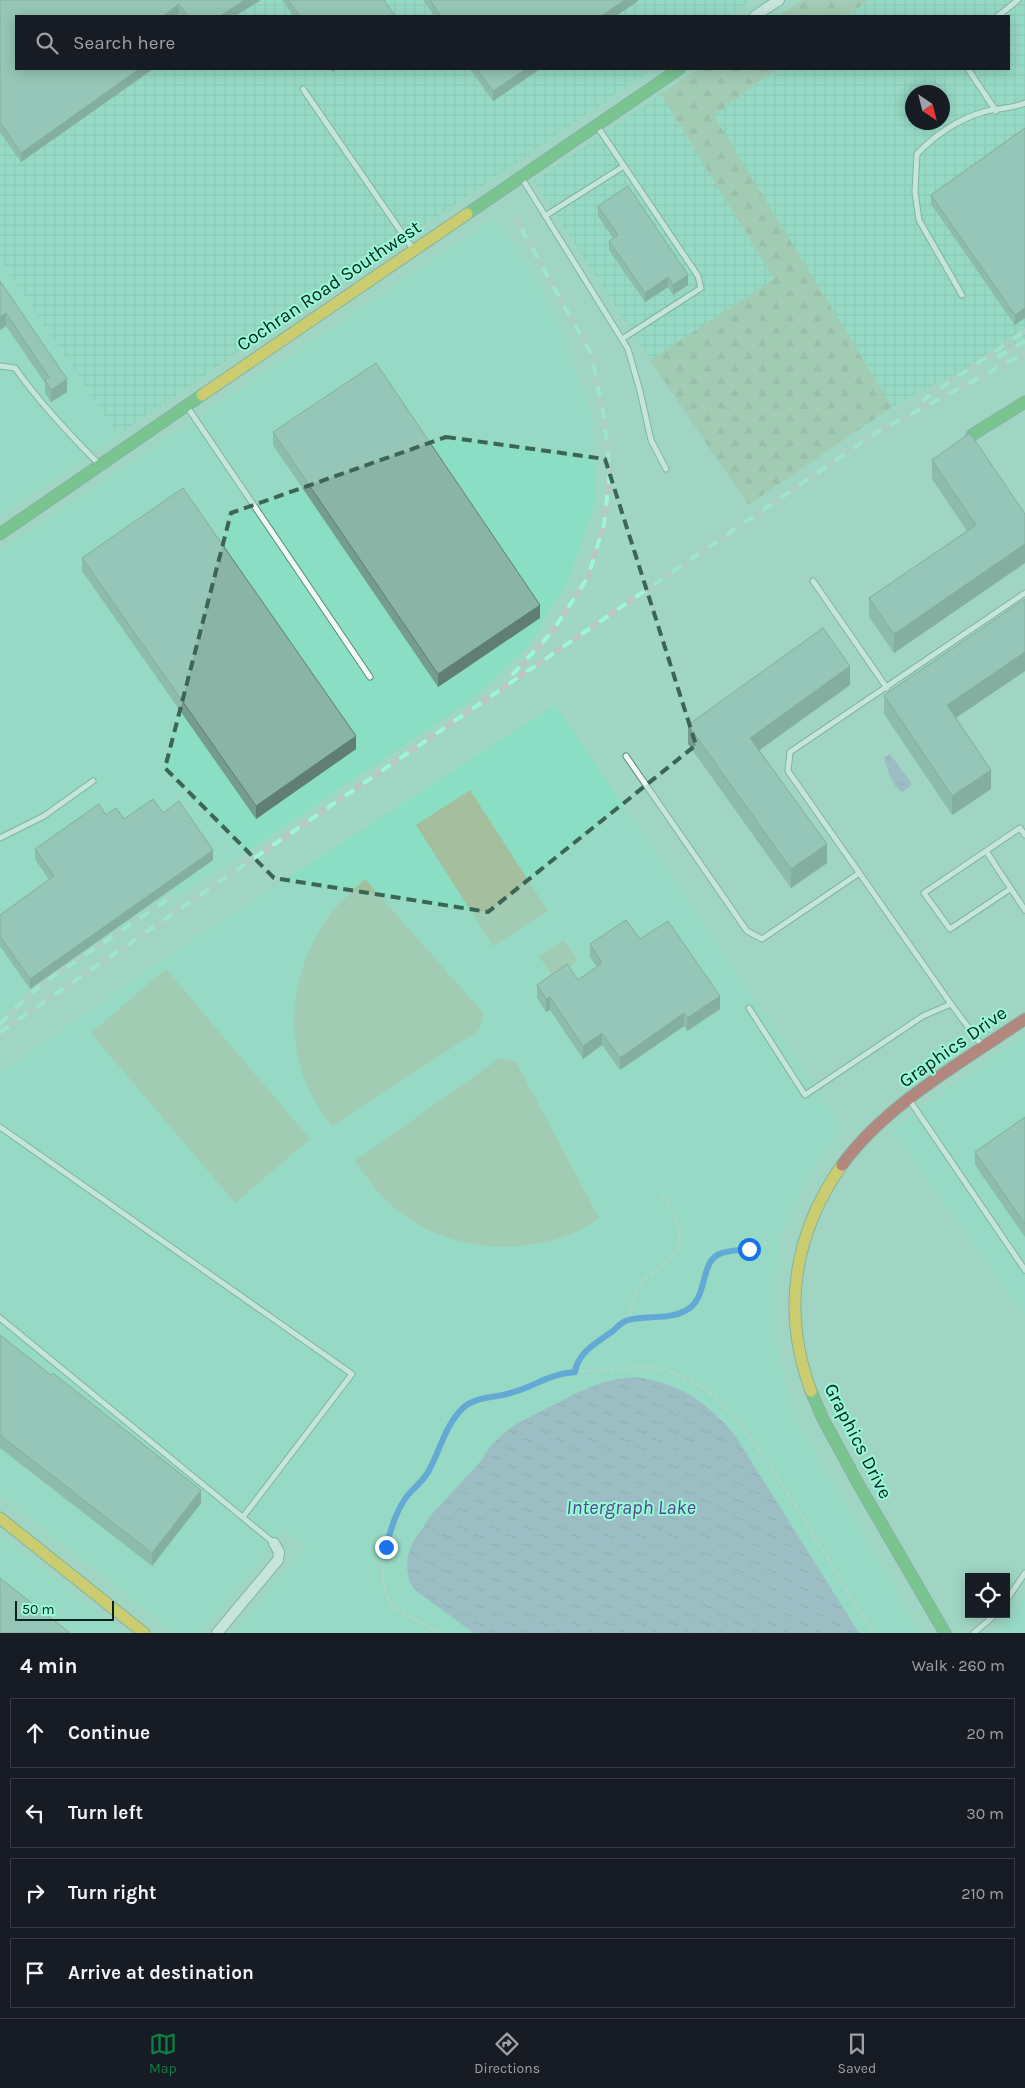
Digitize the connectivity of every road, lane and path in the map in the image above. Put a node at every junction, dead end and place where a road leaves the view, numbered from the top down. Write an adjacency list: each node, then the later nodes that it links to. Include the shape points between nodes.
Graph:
1 (779, 0): 3 (street)
2 (1018, 0): 4 (lane)
3 (756, 15)
4 (999, 15)
5 (678, 70): 10 (street, Cochran Road Southwest)
6 (969, 70): 9 (lane)
7 (303, 89): 14 (lane)
8 (1025, 103): 9 (lane)
9 (996, 111): 15 (lane, via 984,112 952,126 931,139 917,154 915,192 918,220)
10 (596, 125): 11 (lane); 12 (street, Cochran Road Southwest)
11 (624, 166): 13 (lane); 16 (lane, via 698,276 701,288)
12 (521, 177): 13 (lane); 14 (street, Cochran Road Southwest)
13 (545, 216): 16 (lane)
14 (413, 250): 19 (street, Cochran Road Southwest)
15 (962, 295)
16 (622, 339): 22 (lane, via 628,349 651,440)
17 (0, 366): 21 (lane, via 15,368 60,426)
18 (1025, 402): 20 (street)
19 (186, 405): 21 (street, Cochran Road Southwest); 26 (lane)
20 (972, 435)
21 (100, 464): 23 (street, Cochran Road Southwest)
22 (666, 469)
23 (0, 534)
24 (813, 581): 27 (lane)
25 (1025, 592): 27 (lane)
26 (370, 677)
27 (887, 688): 33 (lane, via 790,752 788,771)
28 (626, 756): 33 (lane, via 747,931 762,940)
29 (93, 781): 31 (lane, via 44,816)
30 (1025, 835): 32 (lane, via 1020,828)
31 (0, 838)
32 (986, 851): 34 (lane); 34 (lane, via 924,893 950,929)
33 (858, 874): 36 (lane)
34 (1010, 889): 35 (lane)
35 (1025, 910)
36 (950, 1004): 37 (lane, via 923,1016 805,1095); 39 (lane)
37 (749, 1008)
38 (1025, 1018): 39 (street, Graphics Drive)
39 (983, 1047): 40 (street, Graphics Drive)
40 (908, 1099): 44 (lane); 58 (street, Graphics Drive, via 864,1137 841,1163 820,1195 797,1264 795,1307 804,1369 817,1408)
41 (0, 1127): 48 (lane, via 352,1374)
42 (662, 1197): 46 (path, via 680,1227 680,1239 668,1261 640,1284)
43 (790, 1229): 46 (path, via 761,1246 722,1253 713,1258 700,1295 687,1310 676,1315)
44 (1025, 1270)
45 (0, 1318): 48 (lane)
46 (627, 1320): 47 (path, via 588,1349)
47 (575, 1372): 56 (path, via 549,1376 528,1387 490,1396 464,1408 451,1423 428,1472 399,1509 386,1547 384,1588 388,1599 406,1616); 57 (path, via 646,1367 667,1370 699,1385 718,1399 772,1467)
48 (243, 1517): 50 (lane)
49 (0, 1518): 54 (street)
50 (274, 1543): 55 (street, via 279,1552 278,1560)
51 (1025, 1573): 52 (lane)
52 (1010, 1595)
53 (991, 1618): 59 (lane)
54 (144, 1633)
55 (217, 1633)
56 (438, 1633)
57 (873, 1633)
58 (945, 1633)
59 (974, 1633)

